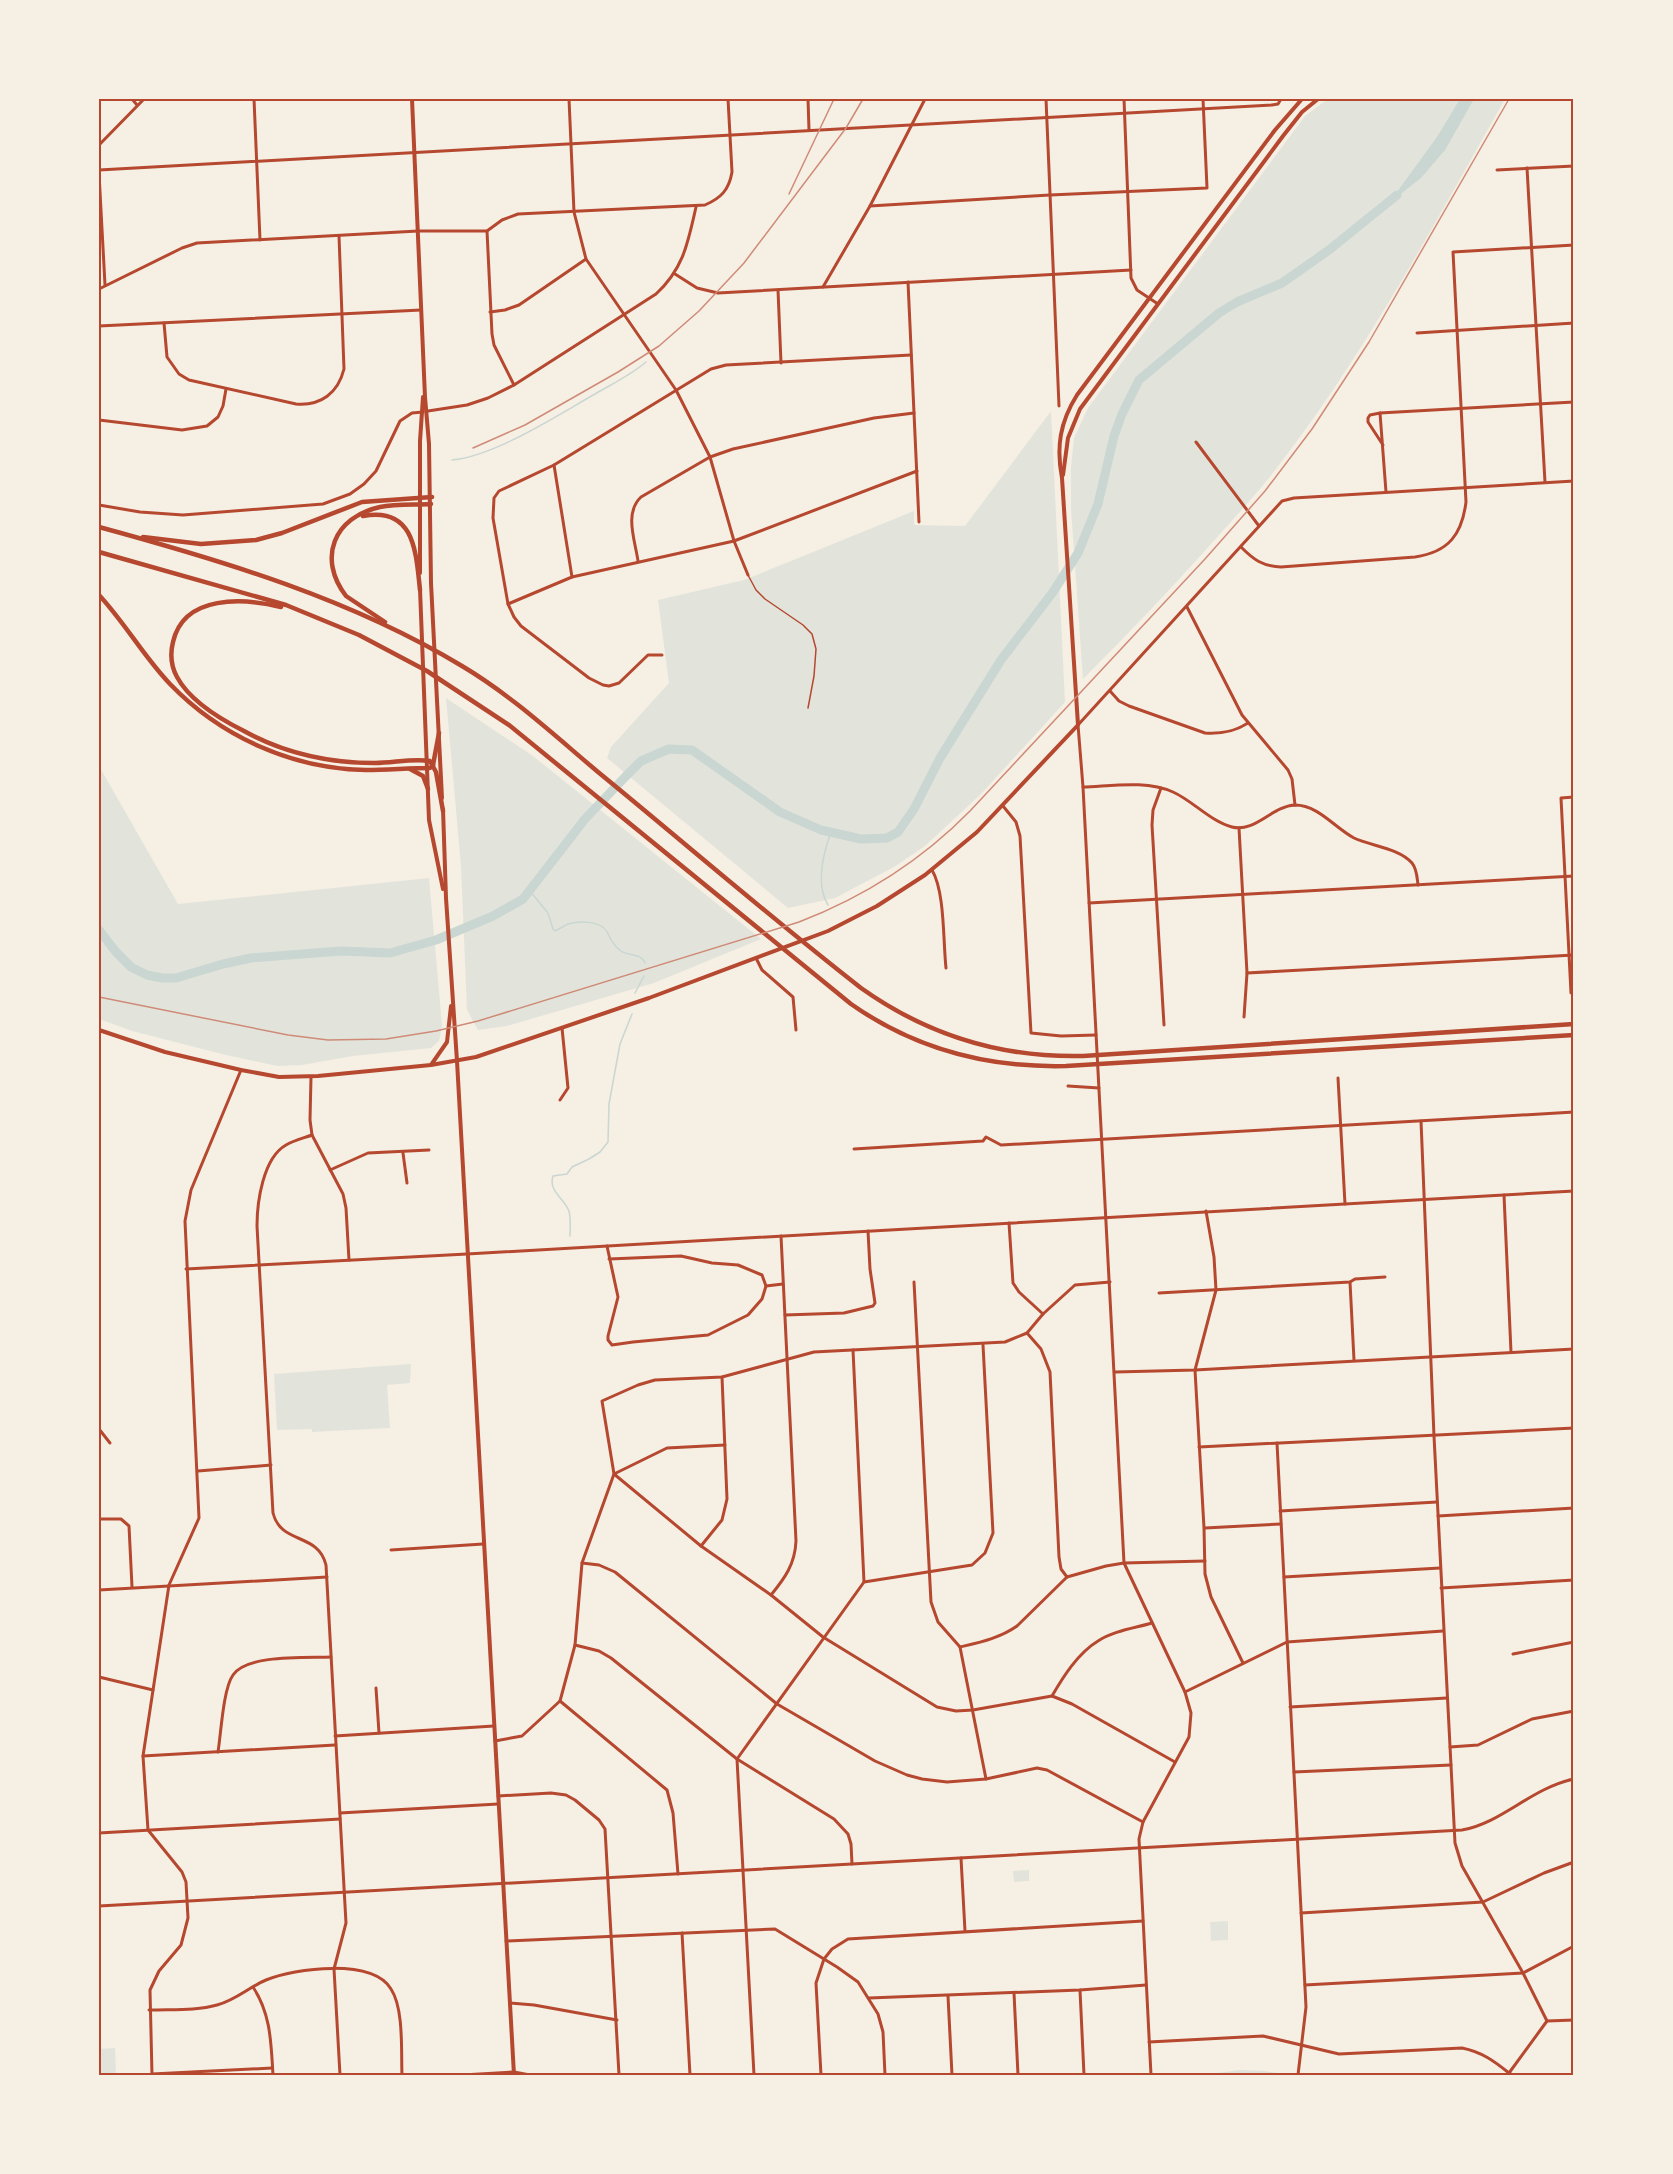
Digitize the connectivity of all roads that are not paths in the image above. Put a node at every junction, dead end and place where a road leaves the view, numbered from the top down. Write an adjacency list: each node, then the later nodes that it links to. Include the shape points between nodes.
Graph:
1 (132, 99): 15 (street)
2 (144, 99): 15 (street)
3 (254, 99): 25 (street)
4 (412, 99): 24 (main road)
5 (569, 99): 22 (street)
6 (728, 99): 21 (street)
7 (808, 99): 20 (street)
8 (925, 99): 19 (street)
9 (1046, 99): 18 (street)
10 (1124, 99): 17 (street)
11 (1203, 99): 16 (street)
12 (1302, 99): 50 (main road)
13 (1318, 99): 51 (main road, via 1282,136)
14 (1281, 100): 16 (street, via 1272,105)
15 (137, 105): 23 (street)
16 (1203, 109): 17 (street); 30 (street, via 1207,188)
17 (1125, 112): 18 (street); 30 (street)
18 (1046, 117): 19 (street); 31 (street)
19 (911, 125): 20 (street); 32 (street)
20 (809, 130): 21 (street)
21 (730, 135): 22 (street); 33 (street, via 732,172 728,189 713,201)
22 (571, 144): 24 (street); 34 (street)
23 (99, 145)
24 (414, 152): 25 (street); 35 (main road)
25 (256, 161): 29 (street); 38 (street)
26 (1574, 166): 27 (street)
27 (1527, 168): 28 (street); 40 (street)
28 (1497, 170)
29 (99, 172): 46 (street)
30 (1128, 191): 31 (street); 42 (street)
31 (1050, 195): 32 (street); 44 (street)
32 (870, 206): 47 (street)
33 (696, 207): 34 (street); 43 (street, via 689,241)
34 (574, 212): 36 (street, via 518,214); 41 (street)
35 (418, 231): 36 (street); 37 (street); 52 (main road)
36 (487, 231): 53 (street)
37 (339, 236): 38 (street); 54 (street)
38 (260, 240): 46 (street, via 197,243)
39 (1574, 244): 40 (street)
40 (1532, 247): 59 (street); 60 (street, via 1453,252)
41 (586, 259): 53 (street, via 519,305); 55 (street)
42 (1131, 270): 44 (street); 50 (street, via 1134,287)
43 (675, 274): 49 (street, via 709,292); 55 (street, via 656,294)
44 (1053, 274): 45 (street); 70 (street)
45 (908, 282): 47 (street); 62 (street)
46 (105, 286): 48 (street)
47 (823, 287): 49 (street)
48 (99, 290)
49 (777, 290): 63 (street)
50 (1149, 298): 51 (street); 82 (main road, via 1069,410 1058,444)
51 (1158, 304): 82 (main road, via 1077,416 1068,438)
52 (421, 310): 54 (street); 65 (main road)
53 (490, 312): 64 (street, via 494,345)
54 (342, 313): 56 (street); 66 (street, via 344,369 339,385 322,400 296,404)
55 (625, 315): 64 (street); 67 (street)
56 (164, 323): 58 (street); 66 (street, via 165,347 173,368 189,380)
57 (1574, 323): 59 (street)
58 (99, 326)
59 (1536, 326): 60 (street); 69 (street)
60 (1457, 329): 61 (street); 71 (street)
61 (1417, 333)
62 (912, 355): 63 (street); 74 (street)
63 (781, 363): 67 (street, via 718,366)
64 (514, 385): 72 (street, via 467,405)
65 (425, 386): 72 (main road); 73 (main road)
66 (226, 389): 76 (street, via 218,417 207,426 182,430)
67 (676, 390): 79 (street); 80 (street)
68 (1574, 402): 69 (street)
69 (1541, 404): 71 (street); 84 (street)
70 (1059, 406)
71 (1462, 408): 75 (street); 85 (street)
72 (428, 411): 73 (street); 88 (main road)
73 (422, 412): 87 (main road); 90 (street, via 412,412 399,421 380,463 364,484 323,504 183,515)
74 (914, 413): 79 (street, via 874,418); 81 (street)
75 (1380, 413): 78 (street); 78 (street, via 1370,415 1368,422)
76 (99, 420)
77 (1196, 442): 94 (street)
78 (1383, 445): 86 (street)
79 (710, 457): 97 (street); 100 (street, via 641,497 632,507)
80 (554, 465): 102 (street); 105 (street, via 499,491 494,498 493,518)
81 (917, 471): 93 (street); 97 (street)
82 (1062, 478): 113 (main road)
83 (1574, 481): 84 (street)
84 (1545, 482): 85 (street)
85 (1466, 487): 86 (street); 98 (street, via 1464,517 1454,538 1425,556 1270,566 1255,561)
86 (1386, 492): 94 (street, via 1282,501)
87 (421, 497): 88 (highway); 91 (main road); 96 (highway, via 362,502 282,534 230,543 170,542)
88 (432, 497): 89 (main road)
89 (432, 504): 91 (highway); 114 (main road, via 431,583)
90 (99, 505)
91 (421, 505): 92 (highway, via 380,507); 103 (main road)
92 (354, 518): 103 (highway, via 384,515 407,530 415,550); 108 (highway, via 339,532 333,546 335,578 346,596)
93 (919, 522)
94 (1259, 526): 98 (street)
95 (99, 527): 96 (highway)
96 (114, 531): 108 (highway, via 297,588 365,614)
97 (734, 541): 100 (street); 101 (street)
98 (1241, 547): 106 (street)
99 (99, 552): 107 (highway, via 255,595)
100 (638, 561): 102 (street)
101 (748, 575): 111 (lane, via 765,599 812,634 815,655)
102 (572, 577): 105 (street)
103 (420, 590): 115 (main road)
104 (99, 595): 118 (highway, via 170,684 232,733 276,753 316,764 365,770)
105 (508, 604): 109 (street, via 521,626 603,685 619,683 648,655)
106 (1187, 607): 110 (street); 112 (street)
107 (310, 615): 115 (highway, via 250,602 201,608 183,621 175,635 171,650 173,669 185,689 216,715 273,745 304,755 350,762); 148 (highway, via 390,650 453,687 509,725 861,1011 898,1032 957,1054 1014,1065 1066,1066)
108 (405, 636): 143 (highway, via 470,671 519,707 876,998 956,1038 1032,1054 1083,1056)
109 (662, 655)
110 (1110, 691): 112 (street, via 1129,706 1205,733 1229,732); 113 (street)
111 (808, 708)
112 (1248, 723): 123 (street, via 1288,770)
113 (1078, 725): 119 (street); 124 (main road)
114 (439, 733): 116 (highway); 125 (main road)
115 (426, 760): 116 (highway); 117 (main road)
116 (433, 765): 117 (highway); 125 (highway)
117 (426, 768): 118 (highway); 121 (main road)
118 (404, 769): 121 (highway, via 423,776)
119 (1083, 787): 120 (street); 134 (street)
120 (1161, 788): 126 (street, via 1223,824); 133 (street, via 1152,825)
121 (428, 789): 132 (main road, via 429,820)
122 (1574, 797): 128 (street, via 1561,798)
123 (1295, 805): 126 (street); 130 (street, via 1311,809 1353,837 1407,859 1416,869)
124 (1003, 806): 127 (main road); 149 (street, via 1016,822 1020,836 1031,1034)
125 (443, 811): 132 (main road)
126 (1239, 828): 131 (street)
127 (932, 870): 137 (main road, via 849,921); 138 (street, via 940,892)
128 (1564, 876): 129 (street); 130 (street); 135 (street)
129 (1574, 876)
130 (1418, 885): 131 (street)
131 (1242, 895): 133 (street); 139 (street)
132 (446, 898): 140 (main road)
133 (1157, 899): 134 (street); 144 (street)
134 (1089, 903): 149 (street)
135 (1569, 955): 136 (street); 139 (street); 141 (street)
136 (1574, 955)
137 (756, 957): 145 (main road); 147 (street, via 762,970 793,997)
138 (946, 968)
139 (1247, 973): 142 (street)
140 (452, 979): 150 (main road); 151 (main road, via 450,1030 447,1042)
141 (1571, 993)
142 (1244, 1017)
143 (1574, 1024)
144 (1164, 1025)
145 (562, 1028): 150 (main road); 157 (street, via 568,1088)
146 (99, 1029): 152 (main road, via 159,1051)
147 (795, 1030)
148 (1574, 1035)
149 (1096, 1037): 156 (street)
150 (457, 1061): 151 (main road); 178 (main road)
151 (431, 1065): 153 (main road)
152 (242, 1070): 153 (main road, via 279,1077); 182 (street, via 189,1198 185,1221)
153 (311, 1077): 161 (street)
154 (1338, 1078): 160 (street)
155 (1068, 1086): 156 (street)
156 (1099, 1088): 162 (street)
157 (560, 1100)
158 (1574, 1112): 159 (street)
159 (1421, 1121): 160 (street); 170 (street)
160 (1341, 1125): 162 (street); 171 (street)
161 (312, 1135): 166 (street); 181 (street, via 285,1145 269,1165 257,1206)
162 (1102, 1140): 163 (street, via 1001,1144 986,1137 983,1141); 173 (street)
163 (854, 1149)
164 (429, 1150): 165 (street)
165 (404, 1153): 166 (street, via 368,1154); 167 (street)
166 (330, 1170): 180 (street, via 344,1194)
167 (408, 1183)
168 (1574, 1191): 169 (street)
169 (1504, 1195): 170 (street); 198 (street)
170 (1424, 1199): 171 (street); 199 (street)
171 (1345, 1204): 172 (street)
172 (1206, 1211): 173 (street); 189 (street)
173 (1106, 1217): 174 (street); 185 (street)
174 (1010, 1222): 175 (street); 191 (street, via 1013,1283)
175 (868, 1231): 176 (street); 192 (street, via 873,1306 844,1313)
176 (781, 1236): 177 (street); 187 (street)
177 (607, 1246): 178 (street); 179 (street)
178 (467, 1254): 180 (street); 222 (main road)
179 (609, 1259): 188 (street, via 681,1256 738,1265 760,1273); 188 (street, via 618,1297 608,1338 612,1345 708,1335 748,1315 762,1299)
180 (349, 1260): 181 (street)
181 (259, 1265): 182 (street); 212 (street)
182 (186, 1269): 213 (street)
183 (1385, 1277): 186 (street)
184 (914, 1282): 195 (street)
185 (1110, 1282): 191 (street, via 1075,1285); 203 (street)
186 (1350, 1282): 189 (street); 201 (street)
187 (783, 1284): 188 (street); 192 (street)
188 (766, 1286)
189 (1216, 1290): 190 (street); 202 (street)
190 (1159, 1293)
191 (1043, 1314): 193 (street)
192 (785, 1315): 200 (street)
193 (1028, 1333): 194 (street); 231 (street, via 1041,1349 1050,1372 1059,1557)
194 (983, 1345): 195 (street); 229 (street, via 992,1540 972,1565)
195 (918, 1347): 197 (street); 229 (street)
196 (1574, 1349): 198 (street)
197 (854, 1350): 200 (street, via 814,1352); 234 (street)
198 (1511, 1353): 199 (street)
199 (1431, 1357): 201 (street); 207 (street)
200 (787, 1360): 204 (street); 239 (street, via 795,1552 788,1573)
201 (1354, 1360): 202 (street)
202 (1196, 1370): 203 (street); 211 (street)
203 (1115, 1372): 227 (street)
204 (722, 1377): 210 (street); 214 (street, via 655,1380 602,1401)
205 (1574, 1428): 207 (street)
206 (99, 1429): 208 (street)
207 (1434, 1436): 209 (street); 215 (street)
208 (110, 1443)
209 (1276, 1443): 211 (street); 217 (street)
210 (724, 1445): 214 (street, via 668,1448); 223 (street, via 725,1510 722,1520)
211 (1199, 1447): 221 (street)
212 (271, 1465): 213 (street); 230 (street, via 275,1521 285,1533 320,1549)
213 (198, 1471): 235 (street, via 200,1518)
214 (614, 1474): 223 (street); 226 (street)
215 (1437, 1502): 217 (street); 218 (street)
216 (1574, 1508): 218 (street)
217 (1280, 1511): 220 (street)
218 (1438, 1516): 228 (street)
219 (99, 1519): 236 (street, via 121,1519 129,1526)
220 (1281, 1524): 221 (street); 232 (street)
221 (1204, 1528): 225 (street)
222 (483, 1544): 224 (street); 261 (main road)
223 (701, 1546): 239 (street)
224 (391, 1550)
225 (1205, 1561): 227 (street); 249 (street, via 1211,1597)
226 (582, 1563): 245 (street); 257 (street, via 599,1564 615,1572)
227 (1124, 1563): 231 (street); 240 (street)
228 (1440, 1568): 232 (street); 237 (street)
229 (930, 1570): 234 (street); 246 (street, via 934,1612)
230 (327, 1577): 235 (street); 248 (street)
231 (1067, 1577): 246 (street, via 1017,1626 993,1639)
232 (1283, 1577): 243 (street)
233 (1574, 1580): 237 (street)
234 (864, 1582): 242 (street)
235 (169, 1585): 236 (street); 252 (street)
236 (132, 1587): 238 (street)
237 (1441, 1588): 241 (street)
238 (99, 1590)
239 (771, 1595): 242 (street)
240 (1152, 1623): 253 (street); 254 (street, via 1097,1641 1062,1678)
241 (1443, 1631): 243 (street); 255 (street)
242 (823, 1637): 257 (street); 259 (street, via 937,1707)
243 (1287, 1642): 249 (street); 258 (street)
244 (1574, 1642): 247 (street)
245 (575, 1645): 256 (street); 269 (street, via 611,1658)
246 (960, 1647): 259 (street)
247 (1513, 1654)
248 (330, 1657): 263 (street); 267 (street, via 250,1662 233,1673)
249 (1243, 1663): 253 (street)
250 (99, 1677): 252 (street)
251 (376, 1688): 262 (street)
252 (153, 1690): 268 (street)
253 (1185, 1692): 270 (street, via 1191,1730)
254 (1052, 1696): 259 (street); 270 (street)
255 (1447, 1698): 258 (street); 266 (street)
256 (560, 1701): 264 (street, via 522,1736); 289 (street, via 667,1790)
257 (777, 1704): 269 (street); 273 (street, via 875,1761 907,1775 947,1782)
258 (1290, 1707): 272 (street)
259 (973, 1710): 273 (street)
260 (1574, 1711): 266 (street, via 1532,1719 1478,1745)
261 (494, 1726): 262 (street); 264 (main road)
262 (379, 1732): 263 (street)
263 (335, 1736): 265 (street)
264 (495, 1741): 275 (main road)
265 (335, 1745): 267 (street); 277 (street)
266 (1450, 1747): 271 (street)
267 (218, 1752): 268 (street)
268 (143, 1756): 280 (street)
269 (737, 1759): 287 (street, via 842,1825 851,1844); 288 (street)
270 (1176, 1762): 279 (street)
271 (1451, 1765): 272 (street); 281 (street)
272 (1294, 1772): 283 (street)
273 (986, 1779): 279 (street, via 1026,1769 1047,1770)
274 (1574, 1779): 281 (street, via 1544,1789 1474,1828)
275 (498, 1796): 276 (main road); 290 (street, via 556,1793 575,1800 605,1829)
276 (498, 1804): 277 (street); 291 (main road)
277 (340, 1813): 278 (street)
278 (340, 1819): 280 (street); 292 (street)
279 (1143, 1822): 284 (street)
280 (148, 1830): 282 (street); 293 (street, via 182,1872)
281 (1454, 1830): 283 (street); 294 (street, via 1458,1855)
282 (99, 1833)
283 (1297, 1839): 284 (street); 296 (street)
284 (1138, 1848): 285 (street); 297 (street)
285 (962, 1858): 287 (street); 299 (street)
286 (1574, 1862): 294 (street)
287 (852, 1864): 288 (street)
288 (744, 1870): 289 (street); 298 (street)
289 (678, 1874): 290 (street)
290 (609, 1878): 291 (street); 301 (street)
291 (503, 1883): 292 (street); 302 (main road)
292 (345, 1892): 293 (street); 305 (street, via 346,1923)
293 (188, 1901): 295 (street); 315 (street, via 184,1937 151,1984)
294 (1483, 1902): 296 (street); 306 (street)
295 (99, 1906)
296 (1301, 1912): 308 (street)
297 (1143, 1921): 299 (street); 307 (street)
298 (747, 1929): 300 (street); 304 (street, via 775,1929); 332 (street)
299 (965, 1931): 304 (street, via 856,1937 839,1943)
300 (682, 1933): 301 (street); 331 (street)
301 (612, 1936): 302 (street); 316 (street)
302 (506, 1941): 314 (main road)
303 (1574, 1946): 306 (street)
304 (824, 1959): 313 (street, via 858,1982); 333 (street, via 816,1983)
305 (334, 1969): 309 (street, via 292,1972); 326 (street); 327 (street, via 368,1971 392,1990 398,2011)
306 (1523, 1973): 308 (street); 318 (street)
307 (1146, 1985): 310 (street); 319 (street)
308 (1305, 1985): 320 (street)
309 (253, 1987): 315 (street, via 216,2006); 321 (street, via 267,2016)
310 (1080, 1990): 311 (street); 337 (street)
311 (1014, 1993): 312 (street); 336 (street)
312 (948, 1996): 313 (street); 335 (street)
313 (869, 1998): 334 (street, via 883,2032)
314 (510, 2003): 316 (street); 323 (main road)
315 (149, 2010): 322 (street)
316 (617, 2020): 330 (street)
317 (1574, 2020): 318 (street)
318 (1546, 2021): 324 (street)
319 (1149, 2042): 320 (street, via 1263,2037); 338 (street)
320 (1303, 2045): 324 (street, via 1339,2054 1462,2048 1482,2053); 339 (street)
321 (272, 2068): 322 (street); 325 (street)
322 (152, 2074)
323 (514, 2074): 328 (street); 329 (street)
324 (1510, 2074)
325 (273, 2075)
326 (340, 2075)
327 (402, 2075)
328 (462, 2075)
329 (530, 2075)
330 (619, 2075)
331 (690, 2075)
332 (754, 2075)
333 (821, 2075)
334 (885, 2075)
335 (952, 2075)
336 (1018, 2075)
337 (1084, 2075)
338 (1151, 2075)
339 (1298, 2075)

